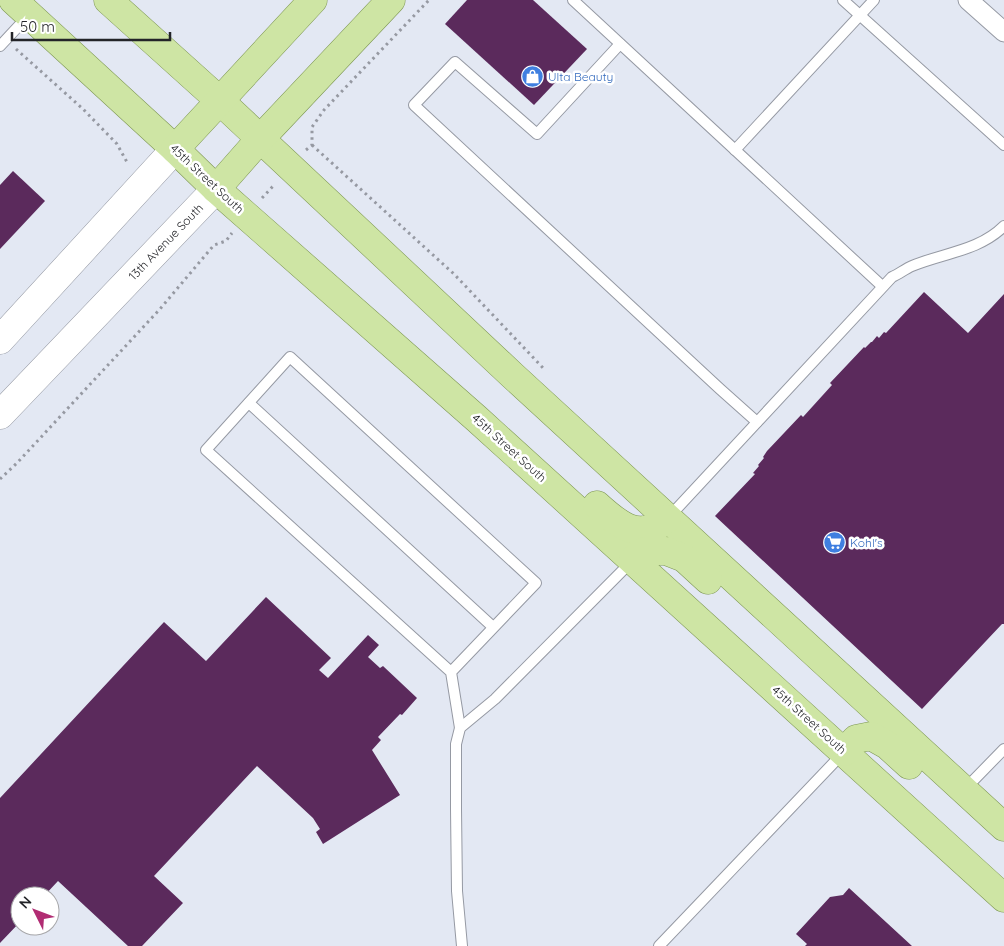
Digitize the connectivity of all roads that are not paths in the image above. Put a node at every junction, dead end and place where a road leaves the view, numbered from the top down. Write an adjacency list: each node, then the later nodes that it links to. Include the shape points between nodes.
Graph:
1 (108, 0): 13 (main road)
2 (313, 0): 13 (main road)
3 (391, 0): 14 (main road, 13th Avenue South)
4 (573, 0): 11 (lane)
5 (843, 0): 9 (lane)
6 (874, 0): 9 (lane)
7 (968, 0): 10 (street)
8 (21, 8): 12 (lane); 16 (main road, 45th Street South)
9 (860, 16): 15 (lane); 17 (lane)
10 (1004, 32)
11 (620, 44): 17 (lane); 25 (lane, via 537,134 454,62 414,105)
12 (0, 46)
13 (219, 100): 14 (main road); 16 (main road)
14 (260, 139): 18 (main road, 13th Avenue South); 26 (main road)
15 (1004, 145)
16 (175, 149): 18 (main road, 45th Street South); 21 (main road)
17 (735, 150): 20 (lane)
18 (216, 189): 22 (main road, 45th Street South); 24 (main road, 13th Avenue South)
19 (1004, 226): 20 (lane, via 962,250 912,266)
20 (882, 286): 25 (lane)
21 (0, 340)
22 (410, 361): 26 (main road, via 502,421 625,528 656,528); 27 (main road, 45th Street South)
23 (249, 403): 28 (lane); 28 (lane, via 290,357 536,583); 29 (lane, via 206,450)
24 (0, 416)
25 (757, 422): 26 (lane)
26 (667, 519): 30 (main road)
27 (633, 560): 30 (main road, via 645,550 666,550 684,558 793,660 834,693); 31 (lane, via 496,699); 33 (main road, 45th Street South)
28 (493, 627): 29 (lane)
29 (451, 672): 31 (lane)
30 (869, 704): 34 (main road)
31 (460, 728): 37 (lane, via 456,744 456,809 457,891)
32 (1004, 749): 34 (lane)
33 (844, 752): 35 (main road, via 856,739 871,736 887,745 938,792); 36 (main road, 45th Street South); 38 (lane)
34 (964, 790): 35 (main road)
35 (998, 822)
36 (1004, 898)
37 (462, 946)
38 (659, 946)

